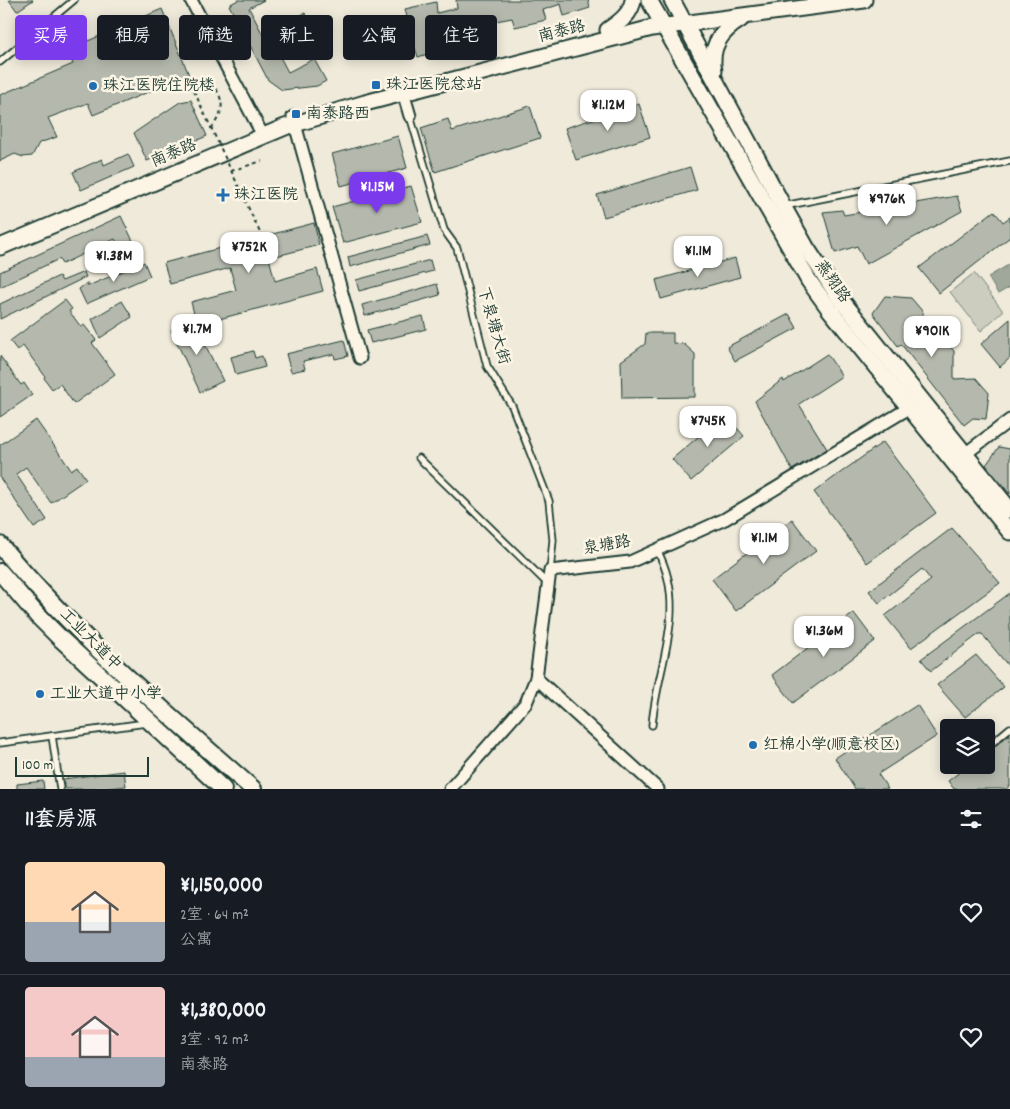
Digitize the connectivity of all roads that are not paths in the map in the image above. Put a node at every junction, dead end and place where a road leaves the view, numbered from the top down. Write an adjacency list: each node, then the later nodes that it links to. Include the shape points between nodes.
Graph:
1 (74, 0): 13 (lane)
2 (191, 0): 19 (street)
3 (634, 0): 11 (main road, via 626,15)
4 (650, 0): 10 (main road, 燕翔路)
5 (672, 0): 9 (main road, 燕翔路)
6 (797, 0): 9 (main road, 南泰路)
7 (864, 0): 8 (main road, 南泰路)
8 (744, 16): 9 (main road, 南泰路); 15 (main road, via 724,30 715,46 712,56)
9 (682, 19): 10 (main road, 南泰路); 12 (main road, 燕翔路)
10 (661, 22): 11 (main road, 南泰路); 14 (main road, 燕翔路); 16 (main road, 南泰路)
11 (608, 30): 18 (main road, 南泰路, via 450,70)
12 (704, 58): 14 (street); 15 (main road, 燕翔路)
13 (0, 62)
14 (688, 67): 25 (main road, 燕翔路, via 809,281)
15 (716, 80): 21 (main road, 燕翔路)
16 (403, 92): 17 (street); 18 (main road, 南泰路)
17 (410, 116): 33 (lane, 下泉塘大街, via 444,230 457,248 487,366 512,406 548,500 552,540)
18 (294, 121): 19 (main road, 南泰路); 23 (main road, 南泰路); 24 (street)
19 (260, 130): 22 (main road, 南泰路)
20 (1010, 161): 21 (lane)
21 (783, 206): 27 (main road, 燕翔路, via 838,296)
22 (0, 240)
23 (0, 247)
24 (360, 358)
25 (909, 408): 30 (main road, 燕翔路); 32 (street, 泉塘路, via 725,519)
26 (1010, 420): 27 (street)
27 (965, 454): 29 (main road, 燕翔路)
28 (419, 458): 35 (lane)
29 (1010, 510)
30 (1010, 532)
31 (0, 544): 45 (main road, 工业大道中, via 112,662)
32 (657, 550): 33 (street, 泉塘路, via 630,562); 38 (lane, via 668,574 672,614)
33 (550, 571): 35 (street)
34 (1, 576): 37 (main road, via 62,640)
35 (548, 584): 36 (street)
36 (536, 678): 46 (street, via 526,704); 47 (street)
37 (150, 722): 40 (lane); 44 (main road)
38 (652, 725)
39 (1010, 728): 41 (lane)
40 (52, 736): 42 (lane); 43 (lane)
41 (995, 740)
42 (0, 743)
43 (60, 789)
44 (224, 789)
45 (253, 789)
46 (450, 789)
47 (658, 789)

